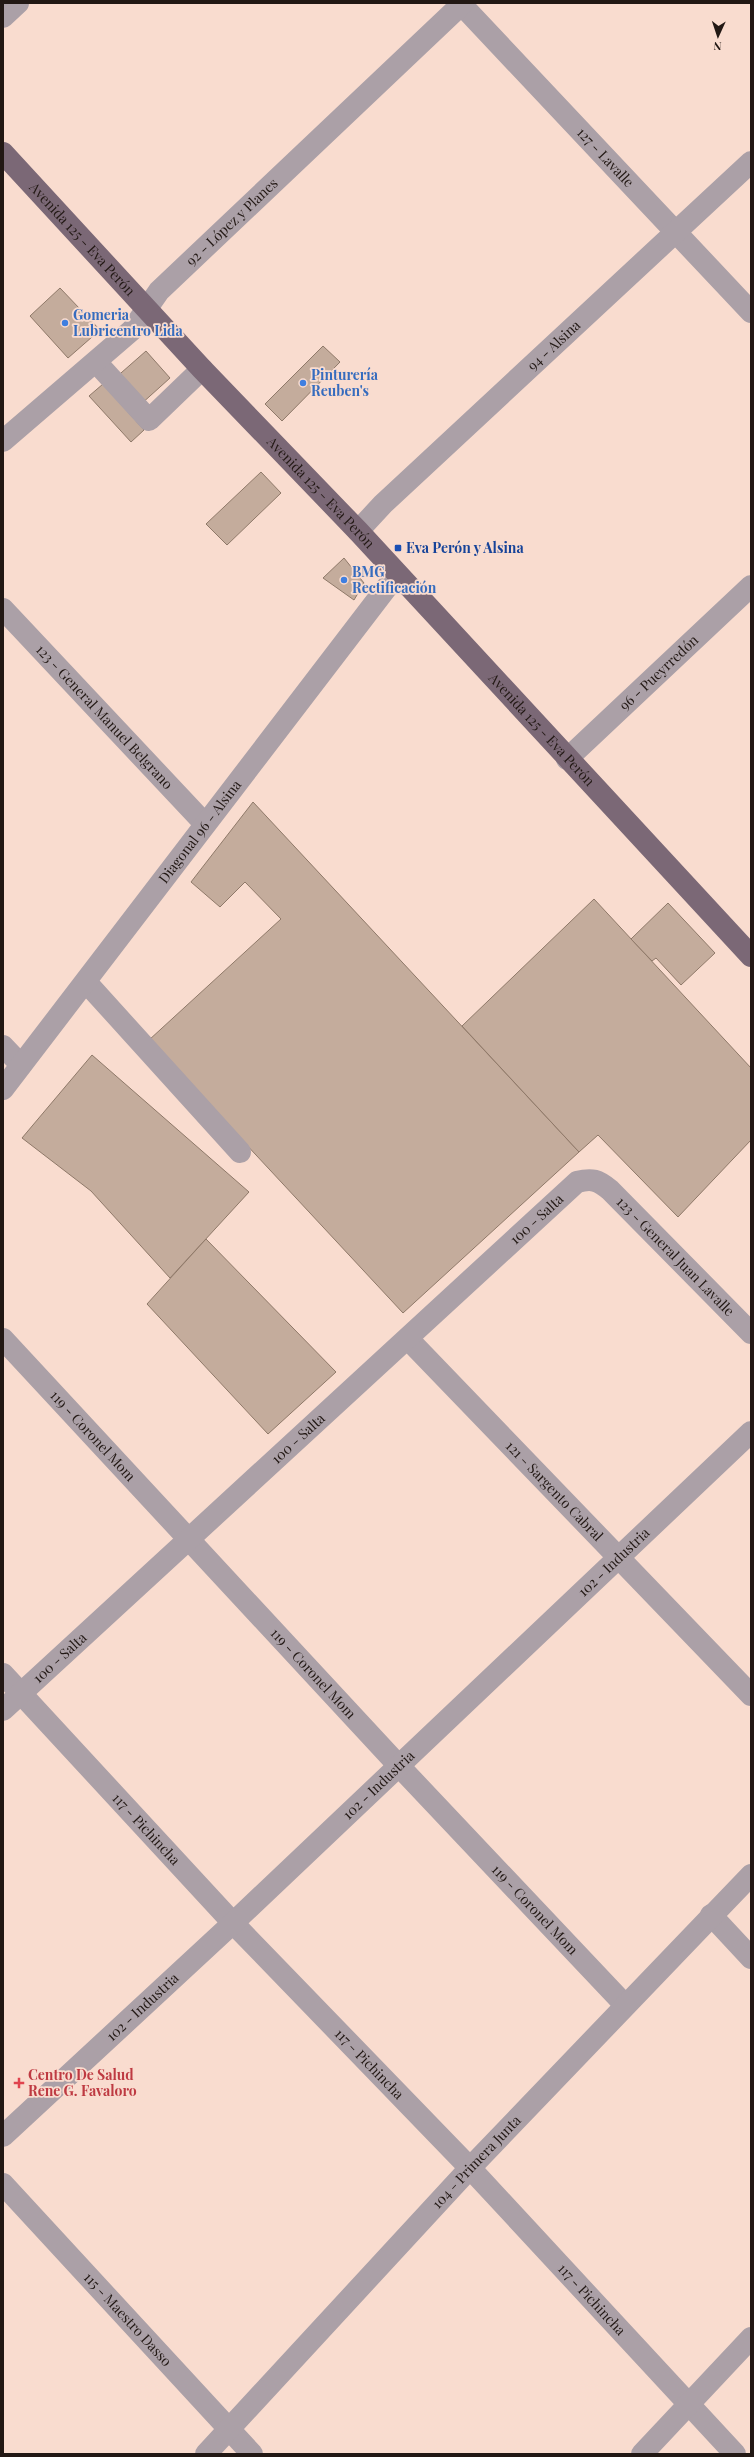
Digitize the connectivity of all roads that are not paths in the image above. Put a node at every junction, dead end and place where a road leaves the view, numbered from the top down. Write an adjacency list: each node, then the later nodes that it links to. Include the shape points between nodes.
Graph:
1 (18, 3): 3 (street)
2 (462, 3): 6 (street, 127 - Lavalle); 7 (street, 92 - López y Planes, via 159,291)
3 (3, 17)
4 (3, 153): 7 (main road, Avenida 125 - Eva Perón)
5 (751, 162): 6 (street, 94 - Alsina)
6 (676, 232): 8 (street, 127 - Lavalle); 12 (street, 94 - Alsina, via 389,499)
7 (146, 309): 9 (street, 92 - López y Planes, via 132,330); 10 (main road, Avenida 125 - Eva Perón)
8 (751, 312)
9 (96, 362): 10 (street, via 149,420); 11 (street, 92 - López y Planes)
10 (202, 369): 12 (main road, Avenida 125 - Eva Perón)
11 (3, 441)
12 (358, 531): 13 (main road, Avenida 125 - Eva Perón)
13 (397, 574): 16 (main road, Avenida 125 - Eva Perón); 17 (street, Diagonal 96 - Alsina)
14 (751, 586): 16 (street, 96 - Pueyrredón)
15 (3, 609): 17 (street, 123 - General Manuel Belgrano)
16 (567, 759): 18 (main road, Avenida 125 - Eva Perón)
17 (205, 824): 19 (street, Diagonal 96 - Alsina)
18 (751, 956)
19 (86, 982): 21 (street, Diagonal 96 - Alsina); 23 (street)
20 (3, 1046): 21 (street)
21 (21, 1066): 22 (street, Diagonal 96 - Alsina)
22 (3, 1089)
23 (240, 1152)
24 (598, 1181): 25 (street, 123 - General Juan Lavalle); 27 (street, 100 - Salta, via 588,1179 577,1182)
25 (751, 1333)
26 (3, 1339): 29 (street, 119 - Coronel Mom)
27 (408, 1339): 29 (street, 100 - Salta); 30 (street, 121 - Sargento Cabral)
28 (751, 1432): 30 (street, 102 - Industria)
29 (189, 1540): 32 (street, 100 - Salta); 35 (street, 119 - Coronel Mom)
30 (617, 1557): 33 (street, 121 - Sargento Cabral); 35 (street, 102 - Industria)
31 (3, 1674): 32 (street, 117 - Pichincha)
32 (21, 1694): 34 (street, 100 - Salta); 38 (street, 117 - Pichincha)
33 (751, 1695)
34 (3, 1710)
35 (398, 1766): 38 (street, 102 - Industria); 40 (street, 119 - Coronel Mom)
36 (751, 1875): 37 (street, 104 - Primera Junta)
37 (711, 1915): 39 (street); 40 (street, 104 - Primera Junta)
38 (233, 1923): 41 (street, 102 - Industria); 42 (street, 117 - Pichincha)
39 (751, 1958)
40 (626, 2005): 42 (street, 104 - Primera Junta)
41 (3, 2136)
42 (470, 2168): 45 (street, 117 - Pichincha); 46 (street, 104 - Primera Junta)
43 (3, 2184): 46 (street, 115 - Maestro Dasso)
44 (751, 2338): 45 (street)
45 (688, 2405): 49 (street); 50 (street, 117 - Pichincha)
46 (228, 2429): 47 (street, 104 - Primera Junta); 48 (street, 115 - Maestro Dasso)
47 (206, 2454)
48 (252, 2454)
49 (642, 2454)
50 (735, 2454)

